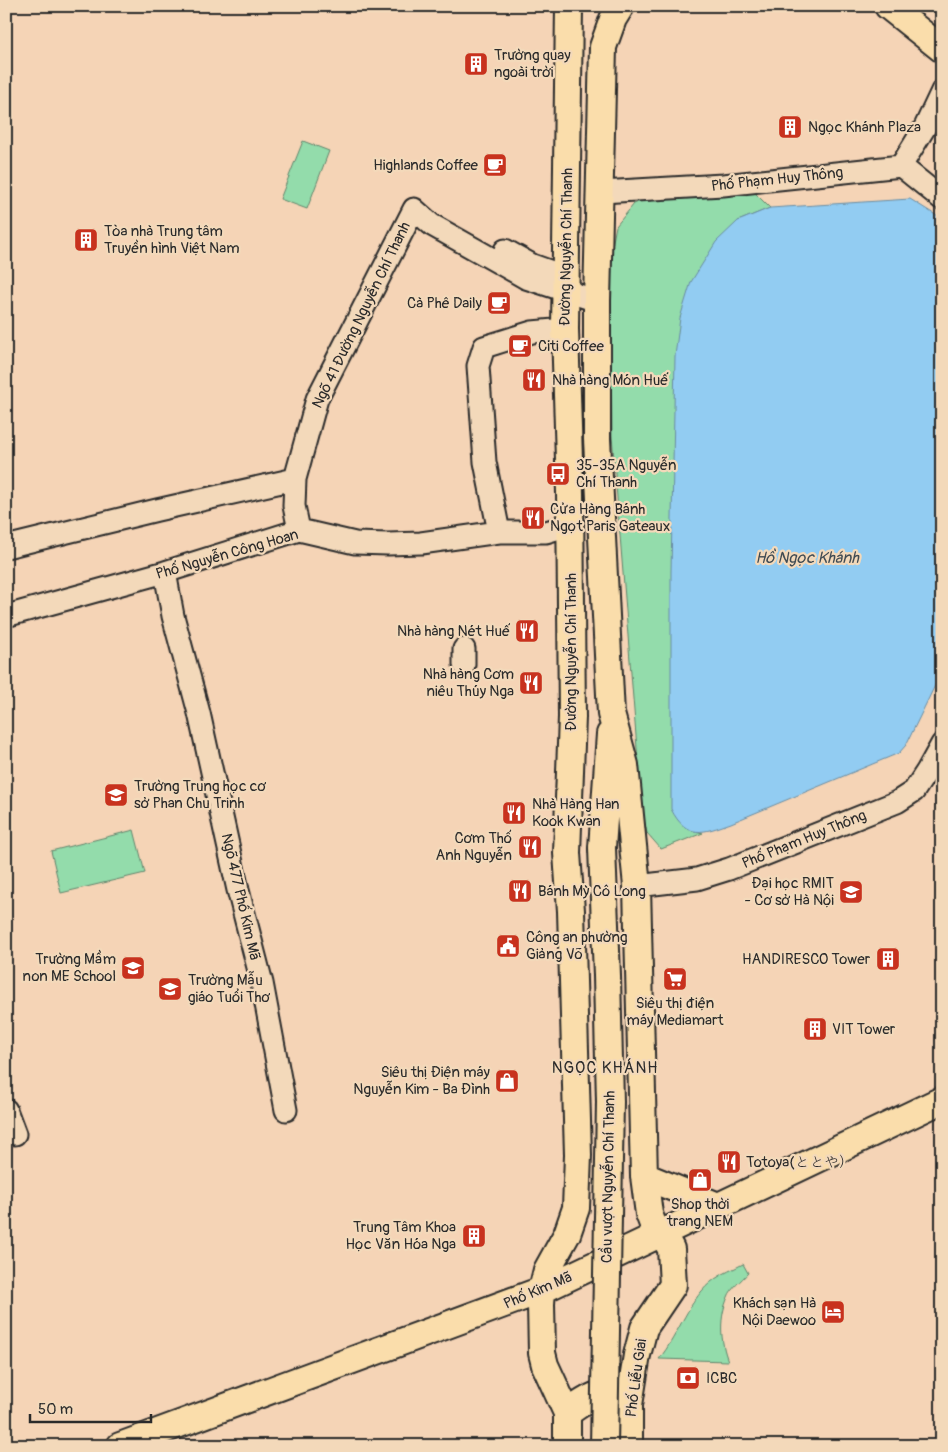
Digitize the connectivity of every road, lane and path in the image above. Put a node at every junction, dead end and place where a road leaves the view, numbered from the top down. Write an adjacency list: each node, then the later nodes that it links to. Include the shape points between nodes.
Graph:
1 (569, 6): 4 (main road, Đường Nguyễn Chí Thanh)
2 (621, 6): 5 (main road)
3 (888, 6): 6 (main road)
4 (568, 44): 5 (main road); 11 (main road, Đường Nguyễn Chí Thanh)
5 (603, 47): 9 (main road)
6 (942, 49)
7 (942, 91): 8 (street)
8 (901, 166): 9 (street, Phố Phạm Huy Thông, via 723,185); 10 (street)
9 (601, 192): 12 (main road)
10 (942, 199)
11 (565, 284): 12 (street, Ngõ 41 Đường Nguyễn Chí Thanh); 13 (main road, Đường Nguyễn Chí Thanh); 14 (street, Ngõ 41 Đường Nguyễn Chí Thanh, via 444,218 414,209 316,399)
12 (597, 294): 21 (main road, via 597,439)
13 (565, 329): 15 (main road, Đường Nguyễn Chí Thanh); 17 (street, via 532,332 484,347 478,366 485,462)
14 (295, 479): 16 (street, Ngõ 41 Đường Nguyễn Chí Thanh, via 294,506); 18 (street)
15 (570, 525): 17 (street, Phố Nguyễn Công Hoan, via 546,532); 22 (main road, Đường Nguyễn Chí Thanh)
16 (299, 530): 17 (street, Phố Nguyễn Công Hoan, via 369,544 421,543); 19 (street, Phố Nguyễn Công Hoan)
17 (499, 532)
18 (6, 547)
19 (165, 572): 20 (street, Phố Nguyễn Công Hoan); 28 (street, Ngõ 477 Phố Kim Mã, via 262,984)
20 (6, 616)
21 (611, 714): 24 (main road, Cầu vượt Nguyễn Chí Thanh); 25 (main road, via 625,765)
22 (572, 717): 24 (main road, Cầu vượt Nguyễn Chí Thanh); 31 (main road, Đường Nguyễn Chí Thanh, via 567,853)
23 (942, 744): 25 (street, Phố Phạm Huy Thông, via 914,791 897,802 729,869 697,879)
24 (602, 848): 40 (main road, Cầu vượt Nguyễn Chí Thanh, bridge, via 610,1102)
25 (637, 886): 30 (main road)
26 (942, 1100): 33 (main road, Phố Kim Mã)
27 (6, 1110): 29 (street)
28 (286, 1110)
29 (15, 1134)
30 (643, 1144): 31 (main road, via 618,1170 602,1173); 32 (main road)
31 (578, 1155): 35 (main road, Đường Nguyễn Chí Thanh, via 576,1208 567,1234 547,1270)
32 (644, 1176): 33 (main road); 34 (main road, via 649,1214)
33 (718, 1206): 34 (main road, Phố Kim Mã)
34 (657, 1235): 35 (main road, Phố Kim Mã); 36 (main road, Phố Liễu Giai, via 666,1240 671,1249 673,1285 644,1328)
35 (542, 1290): 37 (main road, via 543,1357); 38 (main road, Phố Kim Mã)
36 (630, 1405): 37 (main road, via 611,1393 595,1395); 41 (main road, Phố Liễu Giai)
37 (567, 1413): 39 (main road)
38 (120, 1446)
39 (567, 1446)
40 (604, 1446)
41 (630, 1446)

